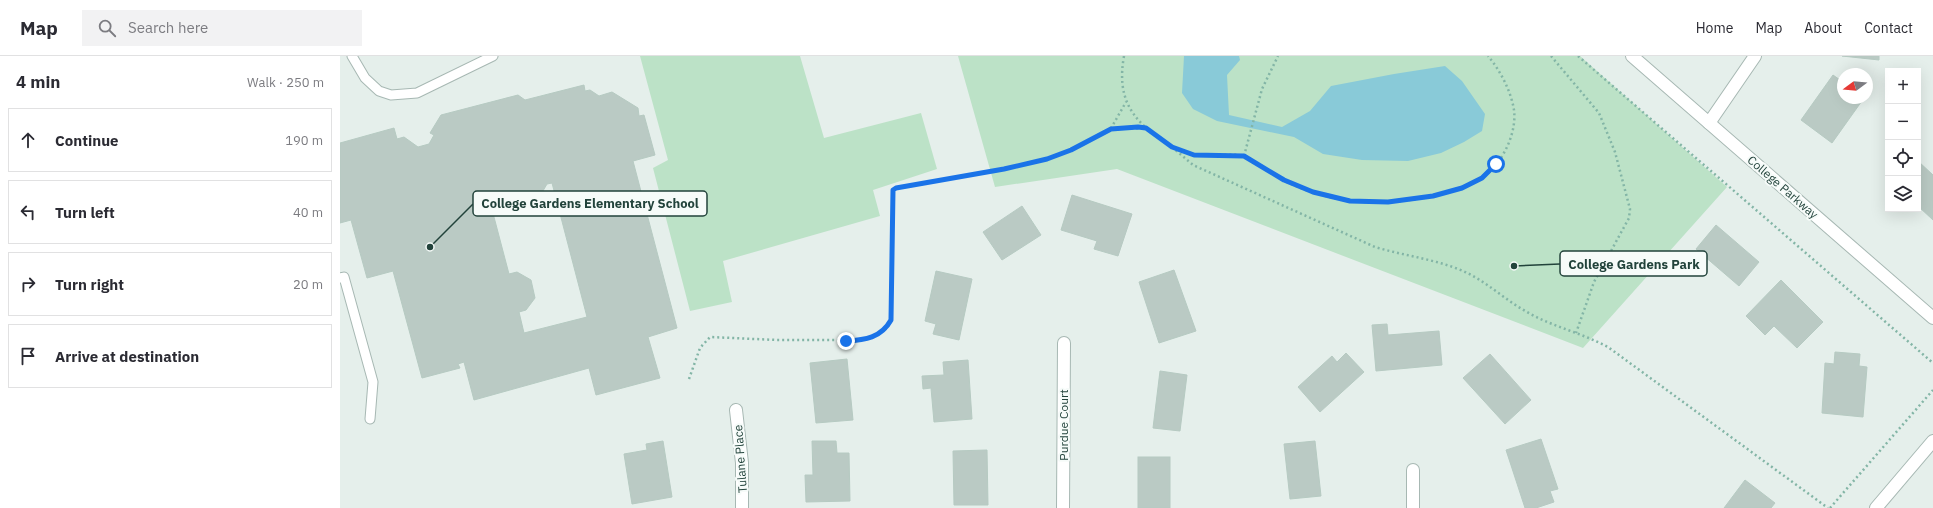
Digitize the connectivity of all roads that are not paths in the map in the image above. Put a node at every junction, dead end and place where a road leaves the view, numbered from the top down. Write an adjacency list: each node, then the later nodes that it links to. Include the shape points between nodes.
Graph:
1 (352, 56): 2 (lane, via 365,78 379,91 391,95 417,93)
2 (493, 56)
3 (1632, 56): 5 (street, College Parkway)
4 (1755, 56): 5 (street)
5 (1709, 123): 7 (street, College Parkway)
6 (340, 278): 10 (lane, via 344,278 373,382)
7 (1933, 318)
8 (1064, 343): 14 (street, Purdue Court)
9 (736, 410): 13 (street, Tulane Place, via 742,463)
10 (370, 418)
11 (1933, 441): 16 (street)
12 (1413, 470): 15 (street)
13 (742, 508)
14 (1063, 508)
15 (1413, 508)
16 (1876, 508)

